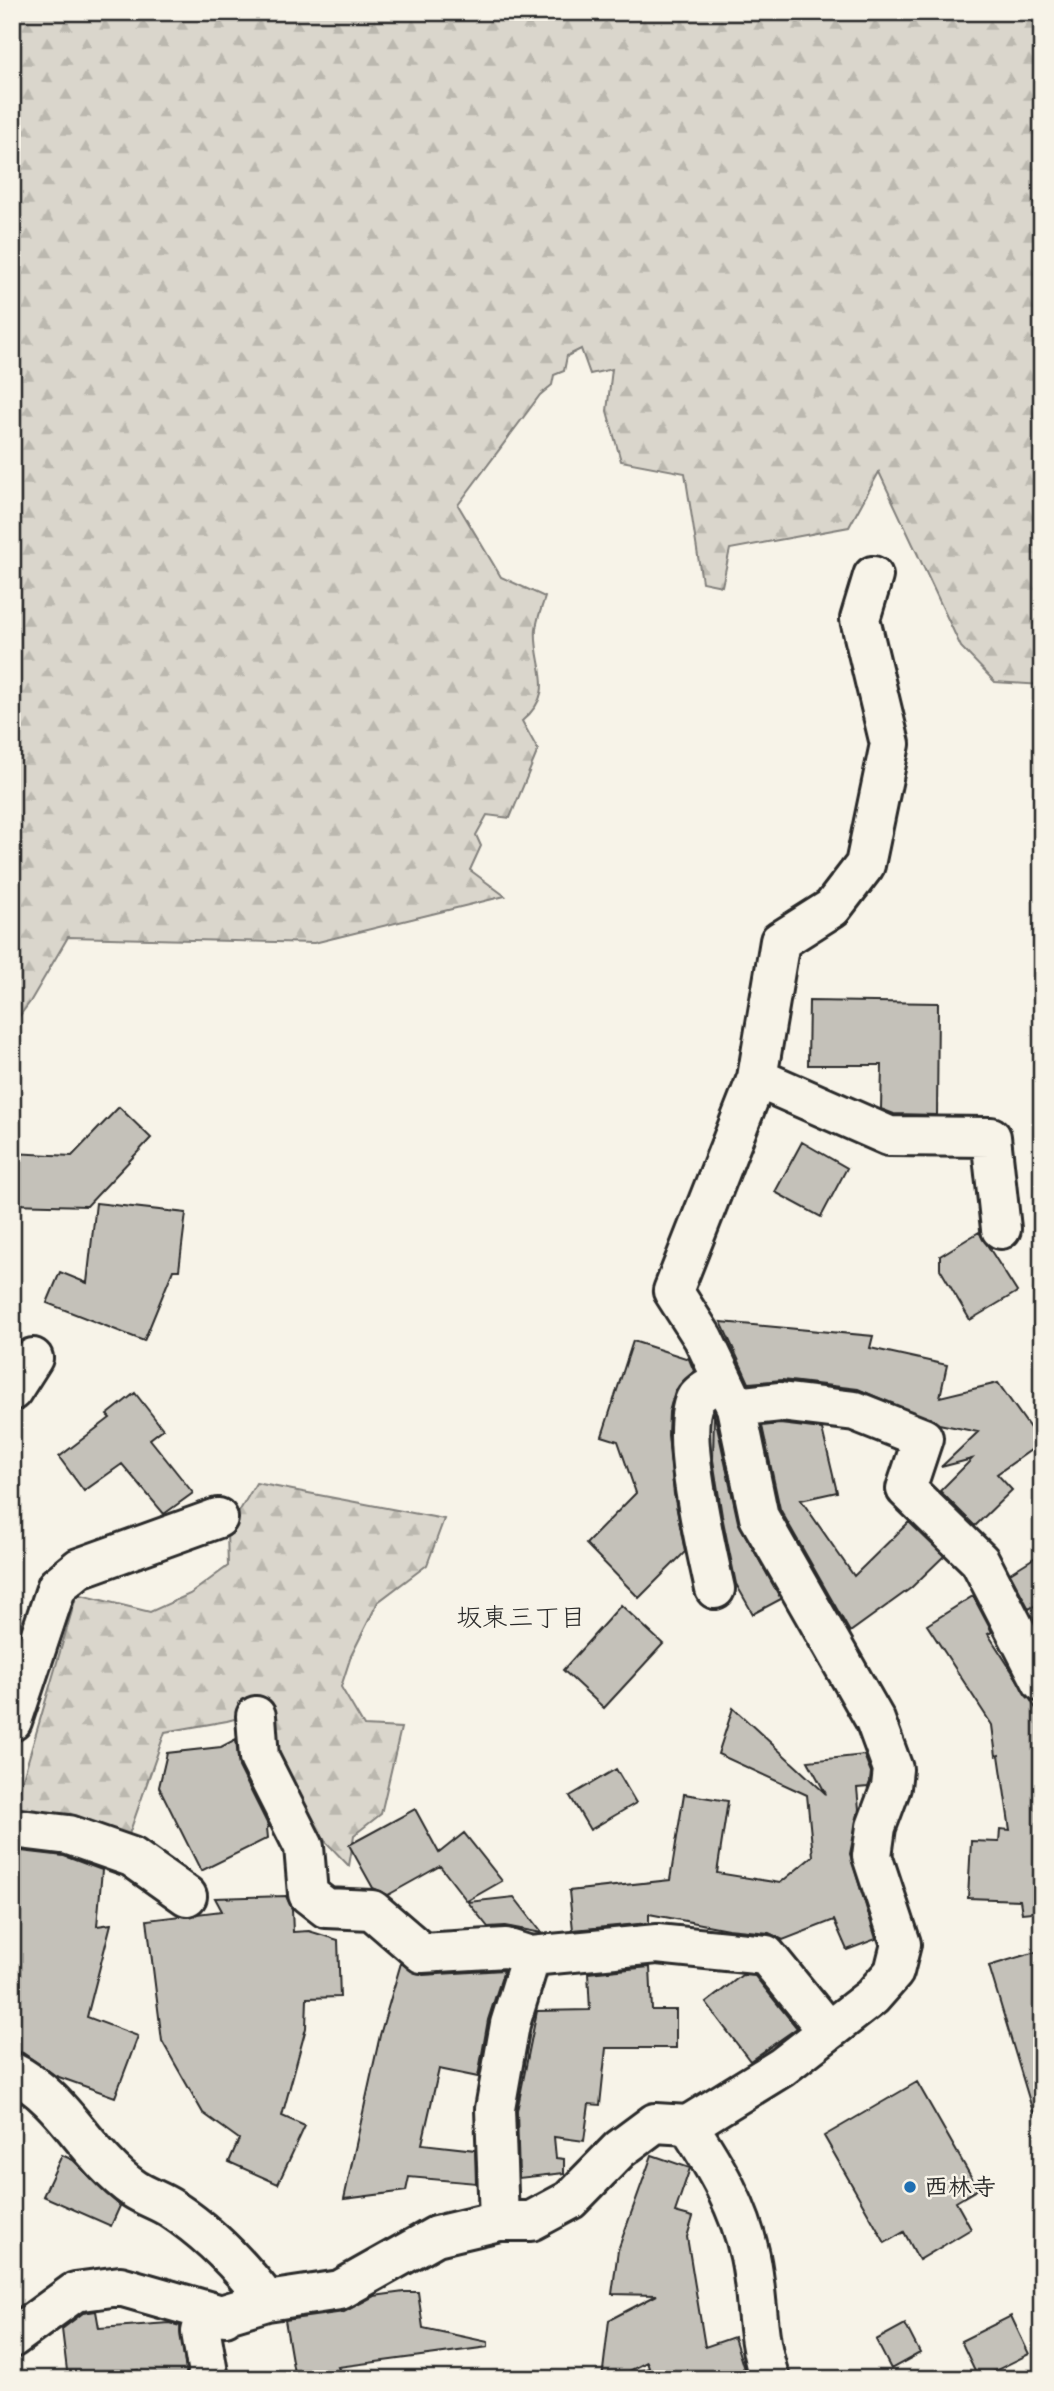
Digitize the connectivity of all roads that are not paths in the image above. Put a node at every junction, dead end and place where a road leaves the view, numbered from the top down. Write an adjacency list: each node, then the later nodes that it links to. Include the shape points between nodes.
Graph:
1 (873, 576): 2 (street, via 860,619 890,744 865,865 832,908 779,941)
2 (757, 1078): 3 (street, via 889,1136 991,1137); 6 (street, via 674,1291)
3 (1001, 1229)
4 (33, 1358): 5 (street)
5 (12, 1391)
6 (729, 1394): 8 (street, via 696,1397 692,1410 698,1510); 9 (street, via 855,1410 923,1438 906,1489 980,1561); 15 (street, via 759,1517 869,1708 893,1769 872,1856 901,1944 894,1972 872,1997)
7 (218, 1518): 11 (street, via 79,1568 57,1586)
8 (715, 1589)
9 (1042, 1682)
10 (256, 1716): 14 (street, via 259,1758 304,1847 308,1894 326,1908 372,1910 422,1953 506,1948)
11 (12, 1721)
12 (12, 1829): 13 (street, via 69,1835 132,1857)
13 (187, 1896)
14 (531, 1956): 15 (street, via 657,1944 766,1955); 18 (street, via 510,2024 495,2109)
15 (827, 2030): 17 (street, via 782,2067)
16 (12, 2072): 19 (street, via 35,2084 134,2189 204,2232)
17 (688, 2125): 18 (street, via 655,2123 620,2149 570,2200 531,2221); 23 (street, via 738,2213 751,2258 760,2347)
18 (499, 2221): 19 (street, via 436,2236 340,2290)
19 (267, 2301): 20 (street)
20 (225, 2316): 21 (street, via 120,2286 75,2292); 22 (street, via 204,2320 201,2332)
21 (12, 2338)
22 (209, 2379)
23 (770, 2379)

